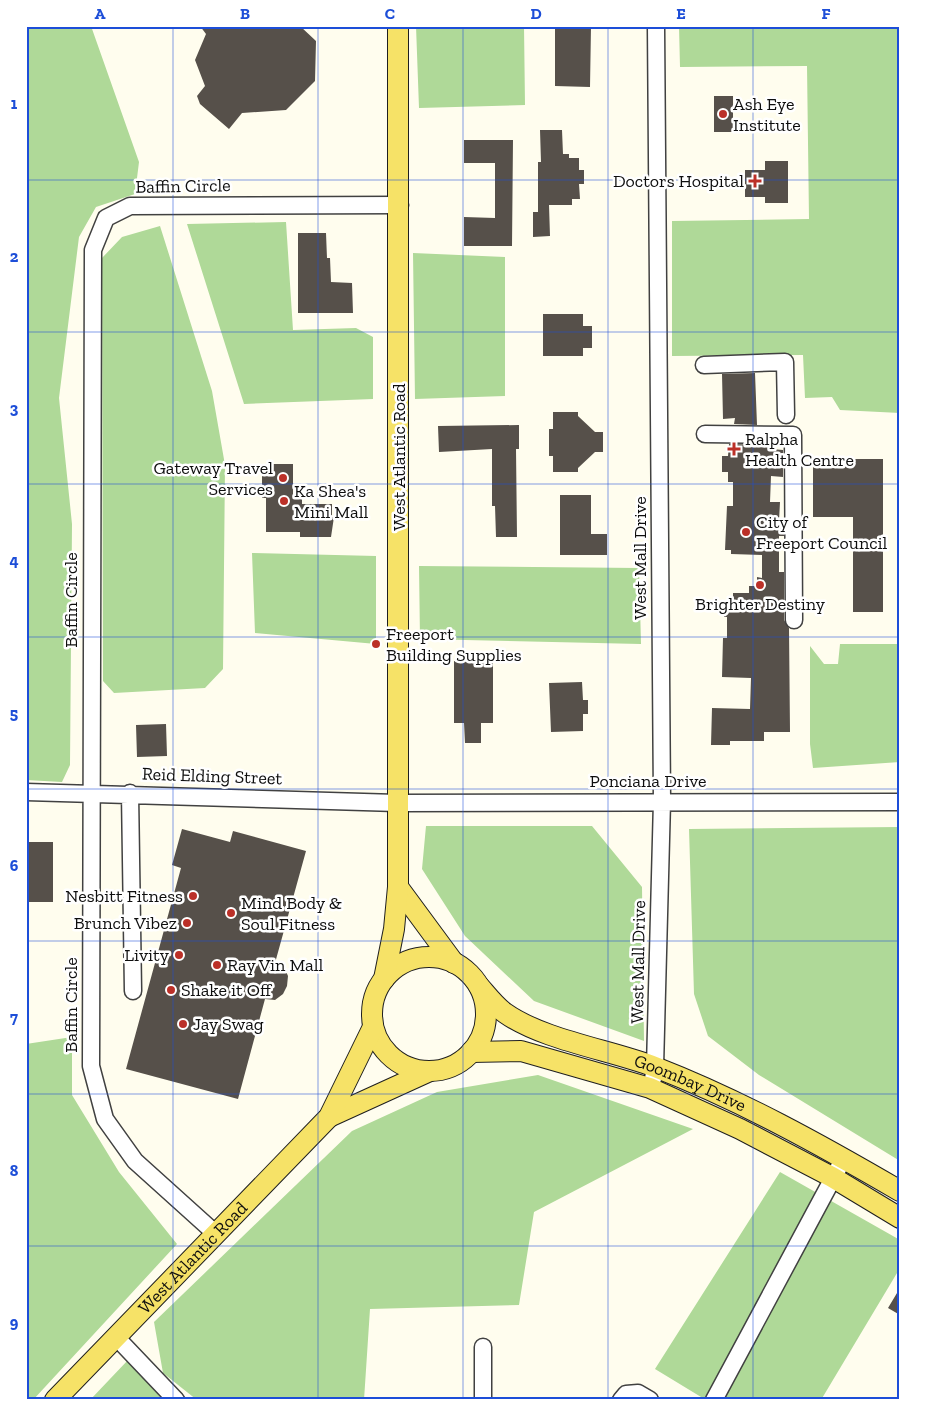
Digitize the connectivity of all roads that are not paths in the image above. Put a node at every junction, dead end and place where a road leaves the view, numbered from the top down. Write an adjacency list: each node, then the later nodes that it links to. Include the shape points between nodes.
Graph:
1 (398, 26): 3 (main road, West Atlantic Road)
2 (656, 26): 11 (street, West Mall Drive)
3 (400, 205): 9 (street, Baffin Circle, via 150,204 130,206 106,218 93,250); 13 (main road, West Atlantic Road)
4 (704, 365): 5 (street, via 785,362)
5 (786, 415)
6 (705, 434): 7 (street, via 793,435)
7 (794, 620)
8 (26, 792): 9 (street, Reid Elding Street)
9 (90, 792): 10 (street, Reid Elding Street); 29 (street, Baffin Circle, via 91,1066 105,1119 135,1161)
10 (130, 794): 13 (street, Reid Elding Street); 18 (street)
11 (662, 801): 12 (street, Ponciana Drive); 13 (street, Ponciana Drive); 21 (street, West Mall Drive)
12 (900, 802)
13 (397, 803): 14 (main road, West Atlantic Road)
14 (398, 887): 15 (main road); 16 (main road, West Atlantic Road)
15 (454, 963): 16 (main road, via 424,957 395,968); 17 (main road, via 468,972)
16 (384, 979): 19 (main road, via 373,1002)
17 (479, 986): 20 (main road, via 486,1020 481,1038); 21 (main road, Goombay Drive, via 497,1006 524,1024)
18 (133, 992)
19 (373, 1026): 22 (main road, via 380,1044 394,1059 411,1068); 24 (main road, West Atlantic Road)
20 (471, 1052): 22 (main road, via 459,1062); 23 (main road, Goombay Drive, via 508,1050 528,1053)
21 (655, 1067): 23 (street, West Mall Drive); 25 (main road, Goombay Drive, via 751,1110)
22 (430, 1071): 24 (main road, West Atlantic Road)
23 (650, 1088): 26 (main road, Goombay Drive, via 740,1129)
24 (329, 1117): 29 (main road, West Atlantic Road)
25 (844, 1158): 26 (street); 27 (main road, Goombay Drive)
26 (832, 1177): 28 (main road, Goombay Drive); 32 (street)
27 (900, 1191)
28 (900, 1218)
29 (216, 1234): 30 (main road, West Atlantic Road)
30 (116, 1337): 33 (main road, West Atlantic Road); 34 (street)
31 (483, 1347): 35 (street)
32 (714, 1399)
33 (55, 1400)
34 (176, 1400)
35 (483, 1400)
36 (621, 1400): 37 (street, via 626,1394 638,1393)
37 (650, 1400)

